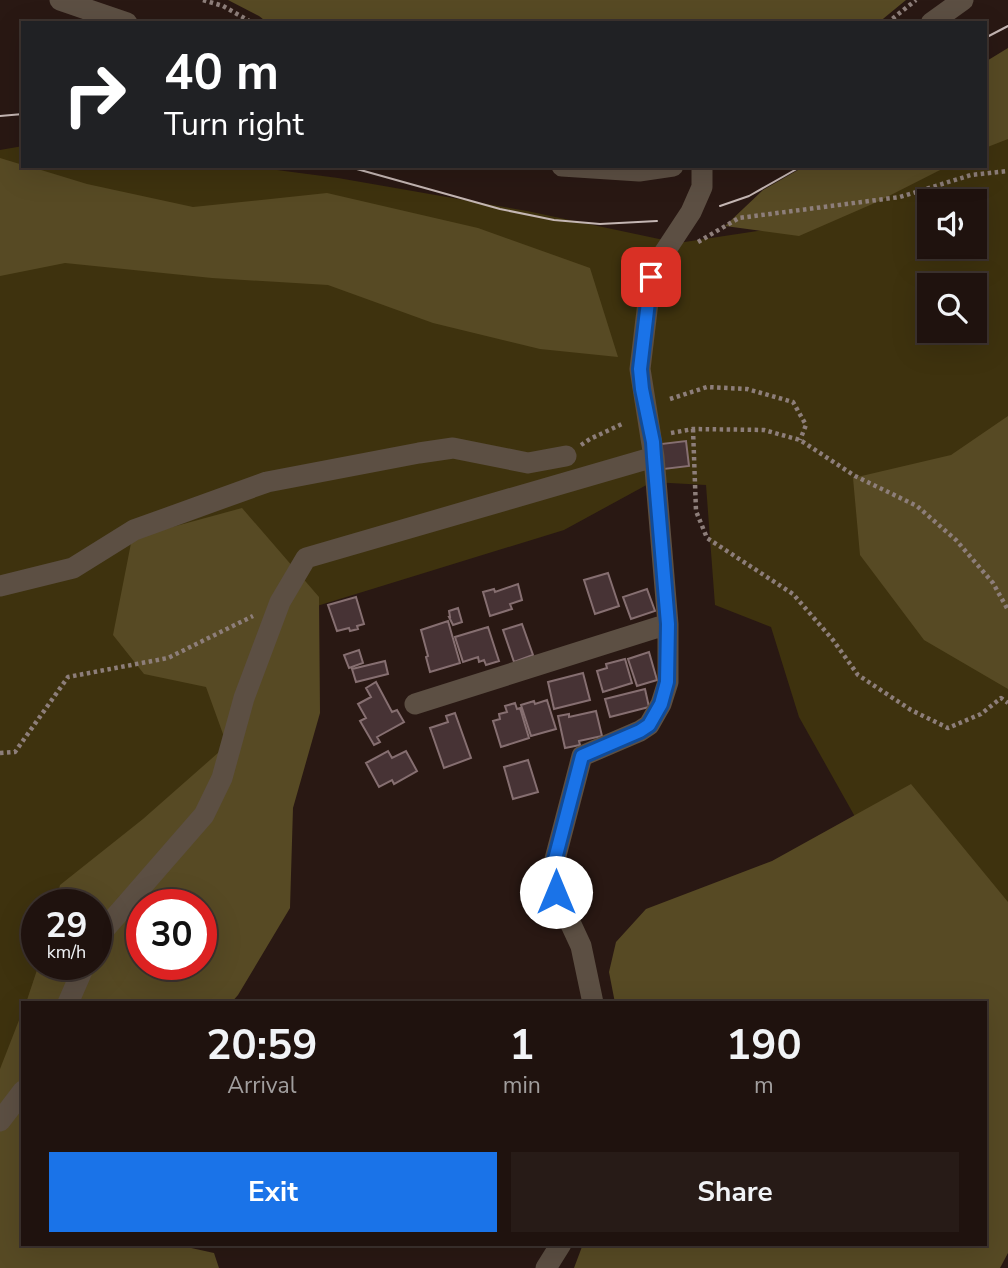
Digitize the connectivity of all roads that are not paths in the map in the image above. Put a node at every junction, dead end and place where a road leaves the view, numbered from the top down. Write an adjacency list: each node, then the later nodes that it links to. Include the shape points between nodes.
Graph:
1 (60, 0): 3 (street)
2 (963, 0): 4 (street)
3 (121, 21)
4 (934, 21)
5 (593, 168): 6 (street)
6 (659, 168)
7 (702, 168): 8 (street, via 702,187 691,212 651,277 640,369)
8 (653, 447): 11 (street); 13 (street, via 306,558 280,602 244,698 222,778 204,815)
9 (566, 456): 10 (street, via 528,463 453,448 267,482 134,530 73,568)
10 (0, 586)
11 (668, 624): 12 (street); 16 (street, via 667,682 656,715 640,731 582,756 554,863 556,892 581,946)
12 (415, 704)
13 (112, 921)
14 (78, 980): 15 (street)
15 (69, 1001)
16 (593, 1001)
17 (21, 1094): 18 (street)
18 (0, 1121)
19 (560, 1246): 20 (street)
20 (547, 1268)

